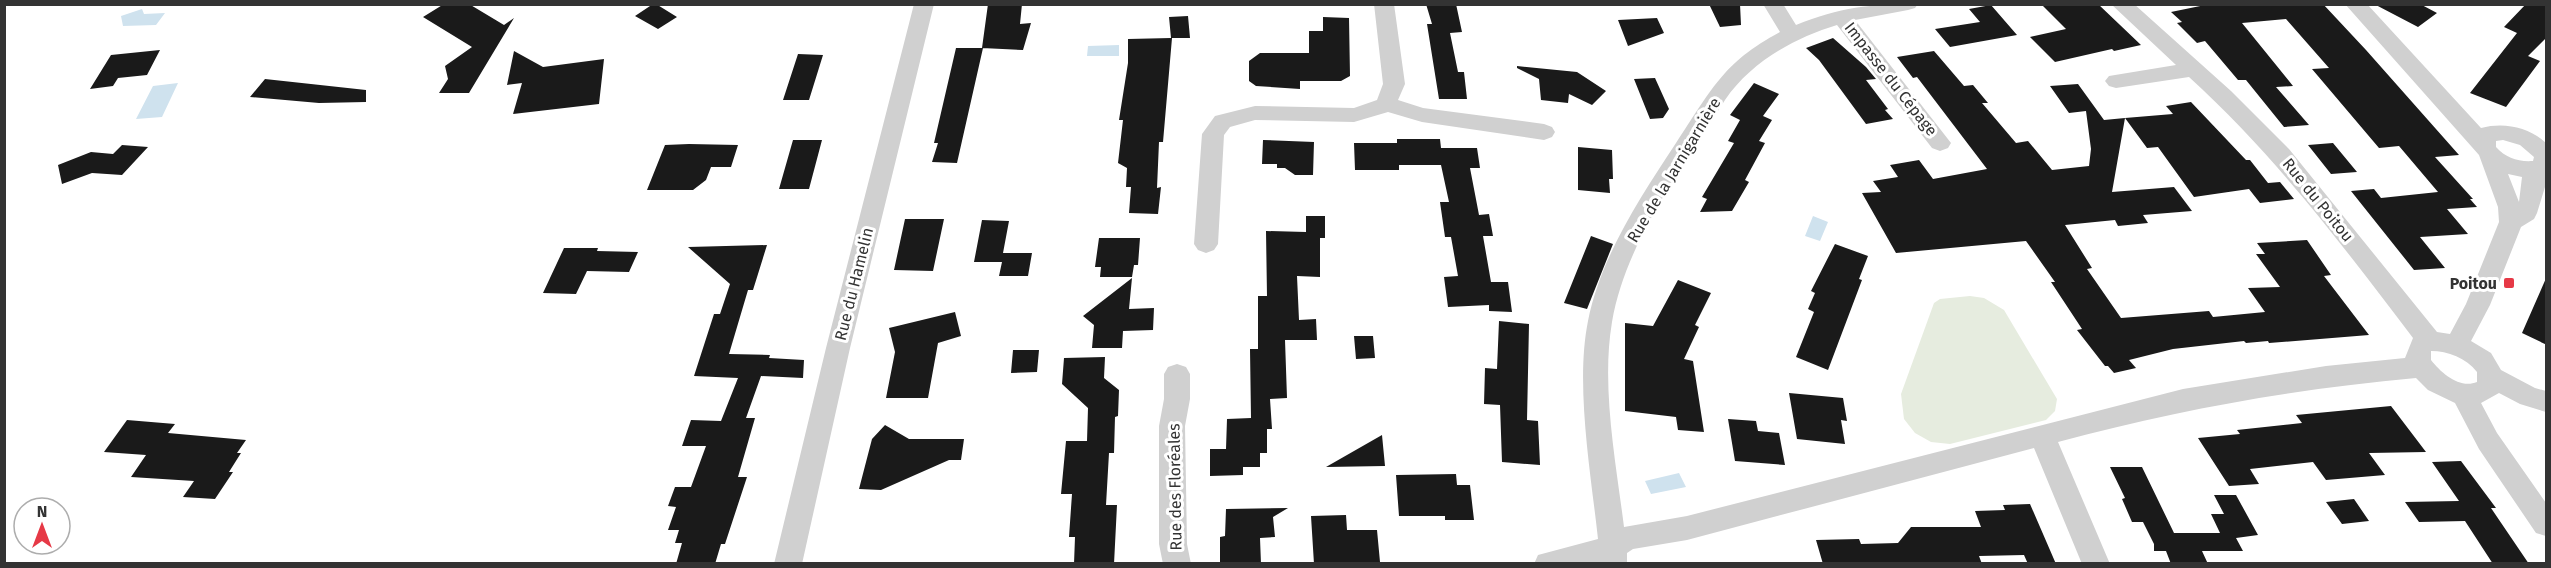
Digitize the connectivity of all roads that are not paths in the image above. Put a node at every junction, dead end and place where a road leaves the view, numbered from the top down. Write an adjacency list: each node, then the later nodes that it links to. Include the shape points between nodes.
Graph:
1 (924, 4): 31 (street, Rue du Hamelin)
2 (1384, 4): 11 (street, via 1394,84)
3 (1773, 4): 8 (street)
4 (1908, 4): 7 (street, Rue de la Jarnigarnière)
5 (2121, 4): 9 (street, Rue du Poitou)
6 (2355, 4): 12 (street)
7 (1841, 16): 8 (street, Rue de la Jarnigarnière); 16 (street, Impasse du Cépage)
8 (1791, 34): 30 (street, Rue de la Jarnigarnière, via 1752,58 1730,78 1648,207 1606,293 1599,322 1597,412)
9 (2194, 69): 10 (street); 21 (street, Rue du Poitou, via 2311,189)
10 (2116, 81)
11 (1386, 104): 13 (street, via 1422,115); 20 (street, via 1354,115 1255,113 1223,121 1213,134)
12 (2454, 111): 14 (street); 17 (street)
13 (1544, 132)
14 (2503, 132): 15 (street); 17 (street, via 2484,138)
15 (2538, 135): 18 (street, via 2546,162)
16 (1940, 142)
17 (2487, 151): 18 (street, via 2503,163); 19 (street)
18 (2531, 170): 19 (street, via 2534,188 2526,213)
19 (2511, 222): 22 (street, via 2478,305)
20 (1206, 244)
21 (2430, 341): 22 (street); 23 (street, via 2417,350)
22 (2456, 345): 25 (street, via 2478,357)
23 (2421, 367): 26 (street, via 2438,383); 28 (street, via 2325,376 2194,398)
24 (1177, 374): 32 (street, Rue des Floréales, via 1172,426 1173,544)
25 (2492, 377): 26 (street, via 2489,388 2483,392); 27 (street, via 2529,397)
26 (2463, 393): 29 (street, via 2488,441)
27 (2547, 400)
28 (2042, 436): 30 (street, via 1687,528 1627,538); 34 (street)
29 (2547, 524)
30 (1614, 555): 33 (street)
31 (788, 564)
32 (1177, 564)
33 (1548, 564)
34 (2096, 564)

